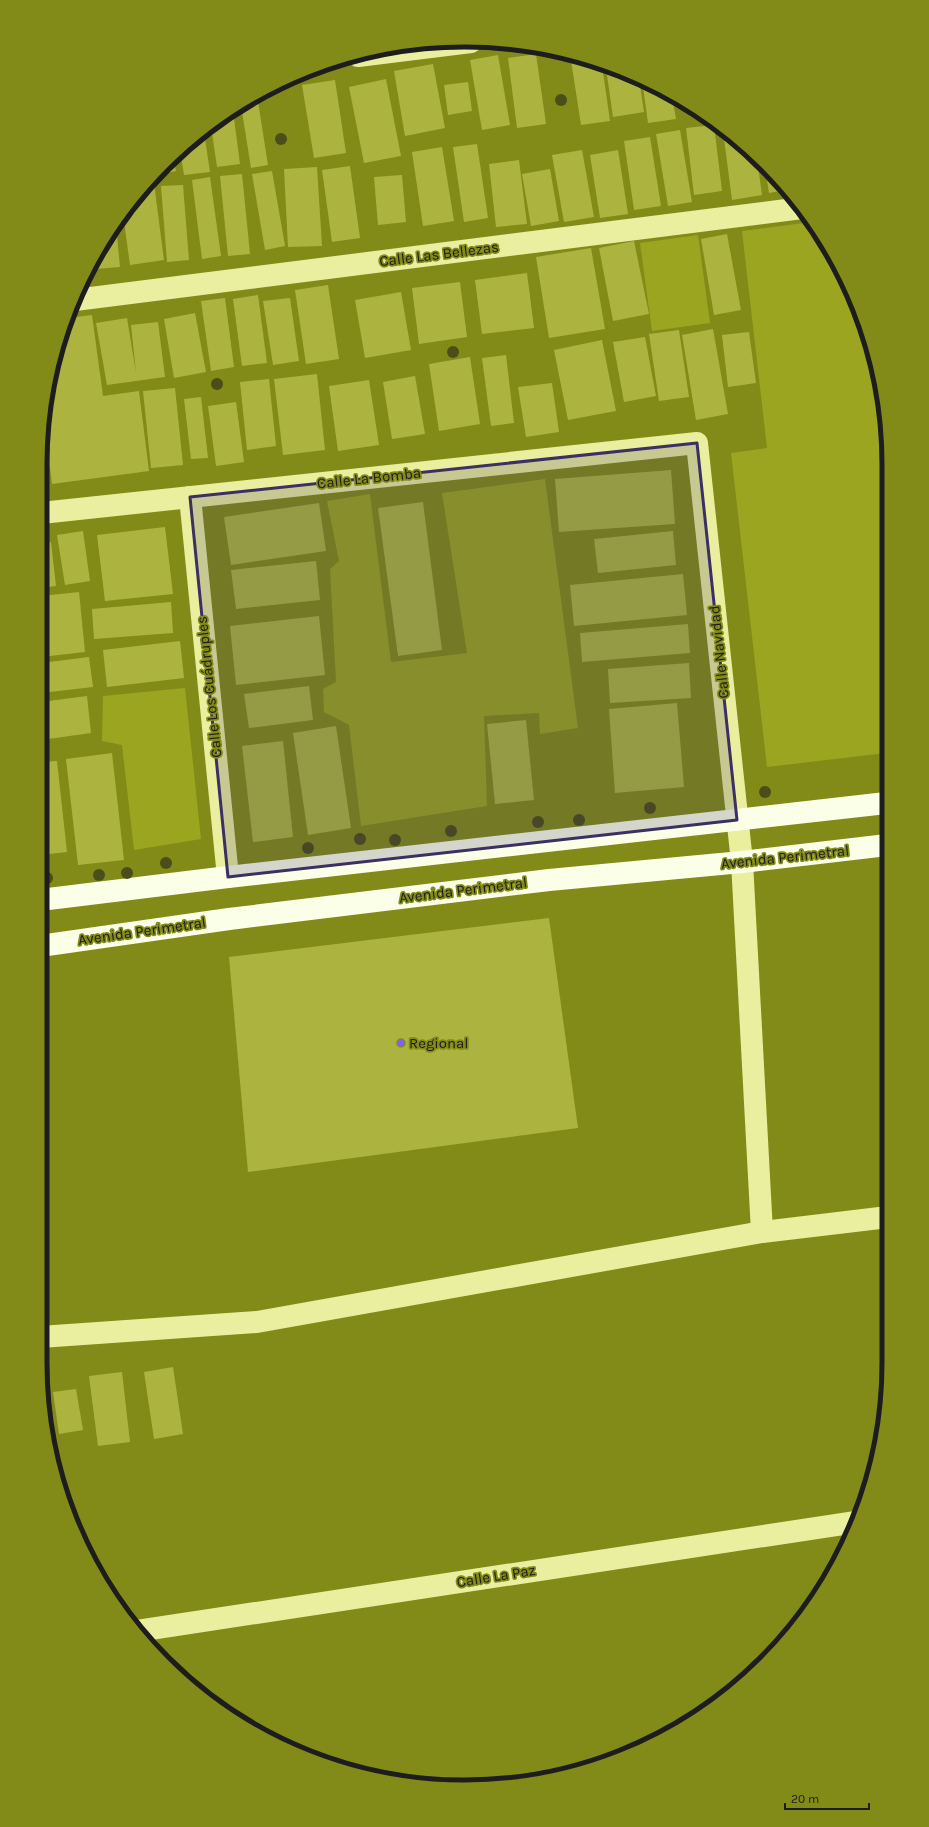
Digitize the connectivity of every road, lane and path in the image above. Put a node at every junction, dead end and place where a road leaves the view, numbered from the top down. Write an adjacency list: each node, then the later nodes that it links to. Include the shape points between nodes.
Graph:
1 (795, 209): 2 (street, Calle Las Bellezas)
2 (82, 299)
3 (697, 442): 4 (street, Calle La Bomba); 7 (street, Calle Navidad)
4 (190, 497): 5 (street, Calle La Bomba); 10 (street, Calle Los Cuádruples)
5 (47, 512)
6 (882, 803): 7 (main road)
7 (737, 820): 9 (street, Calle Navidad); 10 (main road)
8 (882, 846): 9 (main road, Avenida Perimetral)
9 (742, 862): 12 (main road, Avenida Perimetral, via 541,881 228,919); 14 (street, Calle Navidad)
10 (228, 877): 11 (main road)
11 (47, 899)
12 (47, 945)
13 (882, 1218): 14 (street)
14 (762, 1232): 15 (street, via 256,1322)
15 (47, 1337)
16 (850, 1523): 17 (street, Calle La Paz)
17 (143, 1629)

